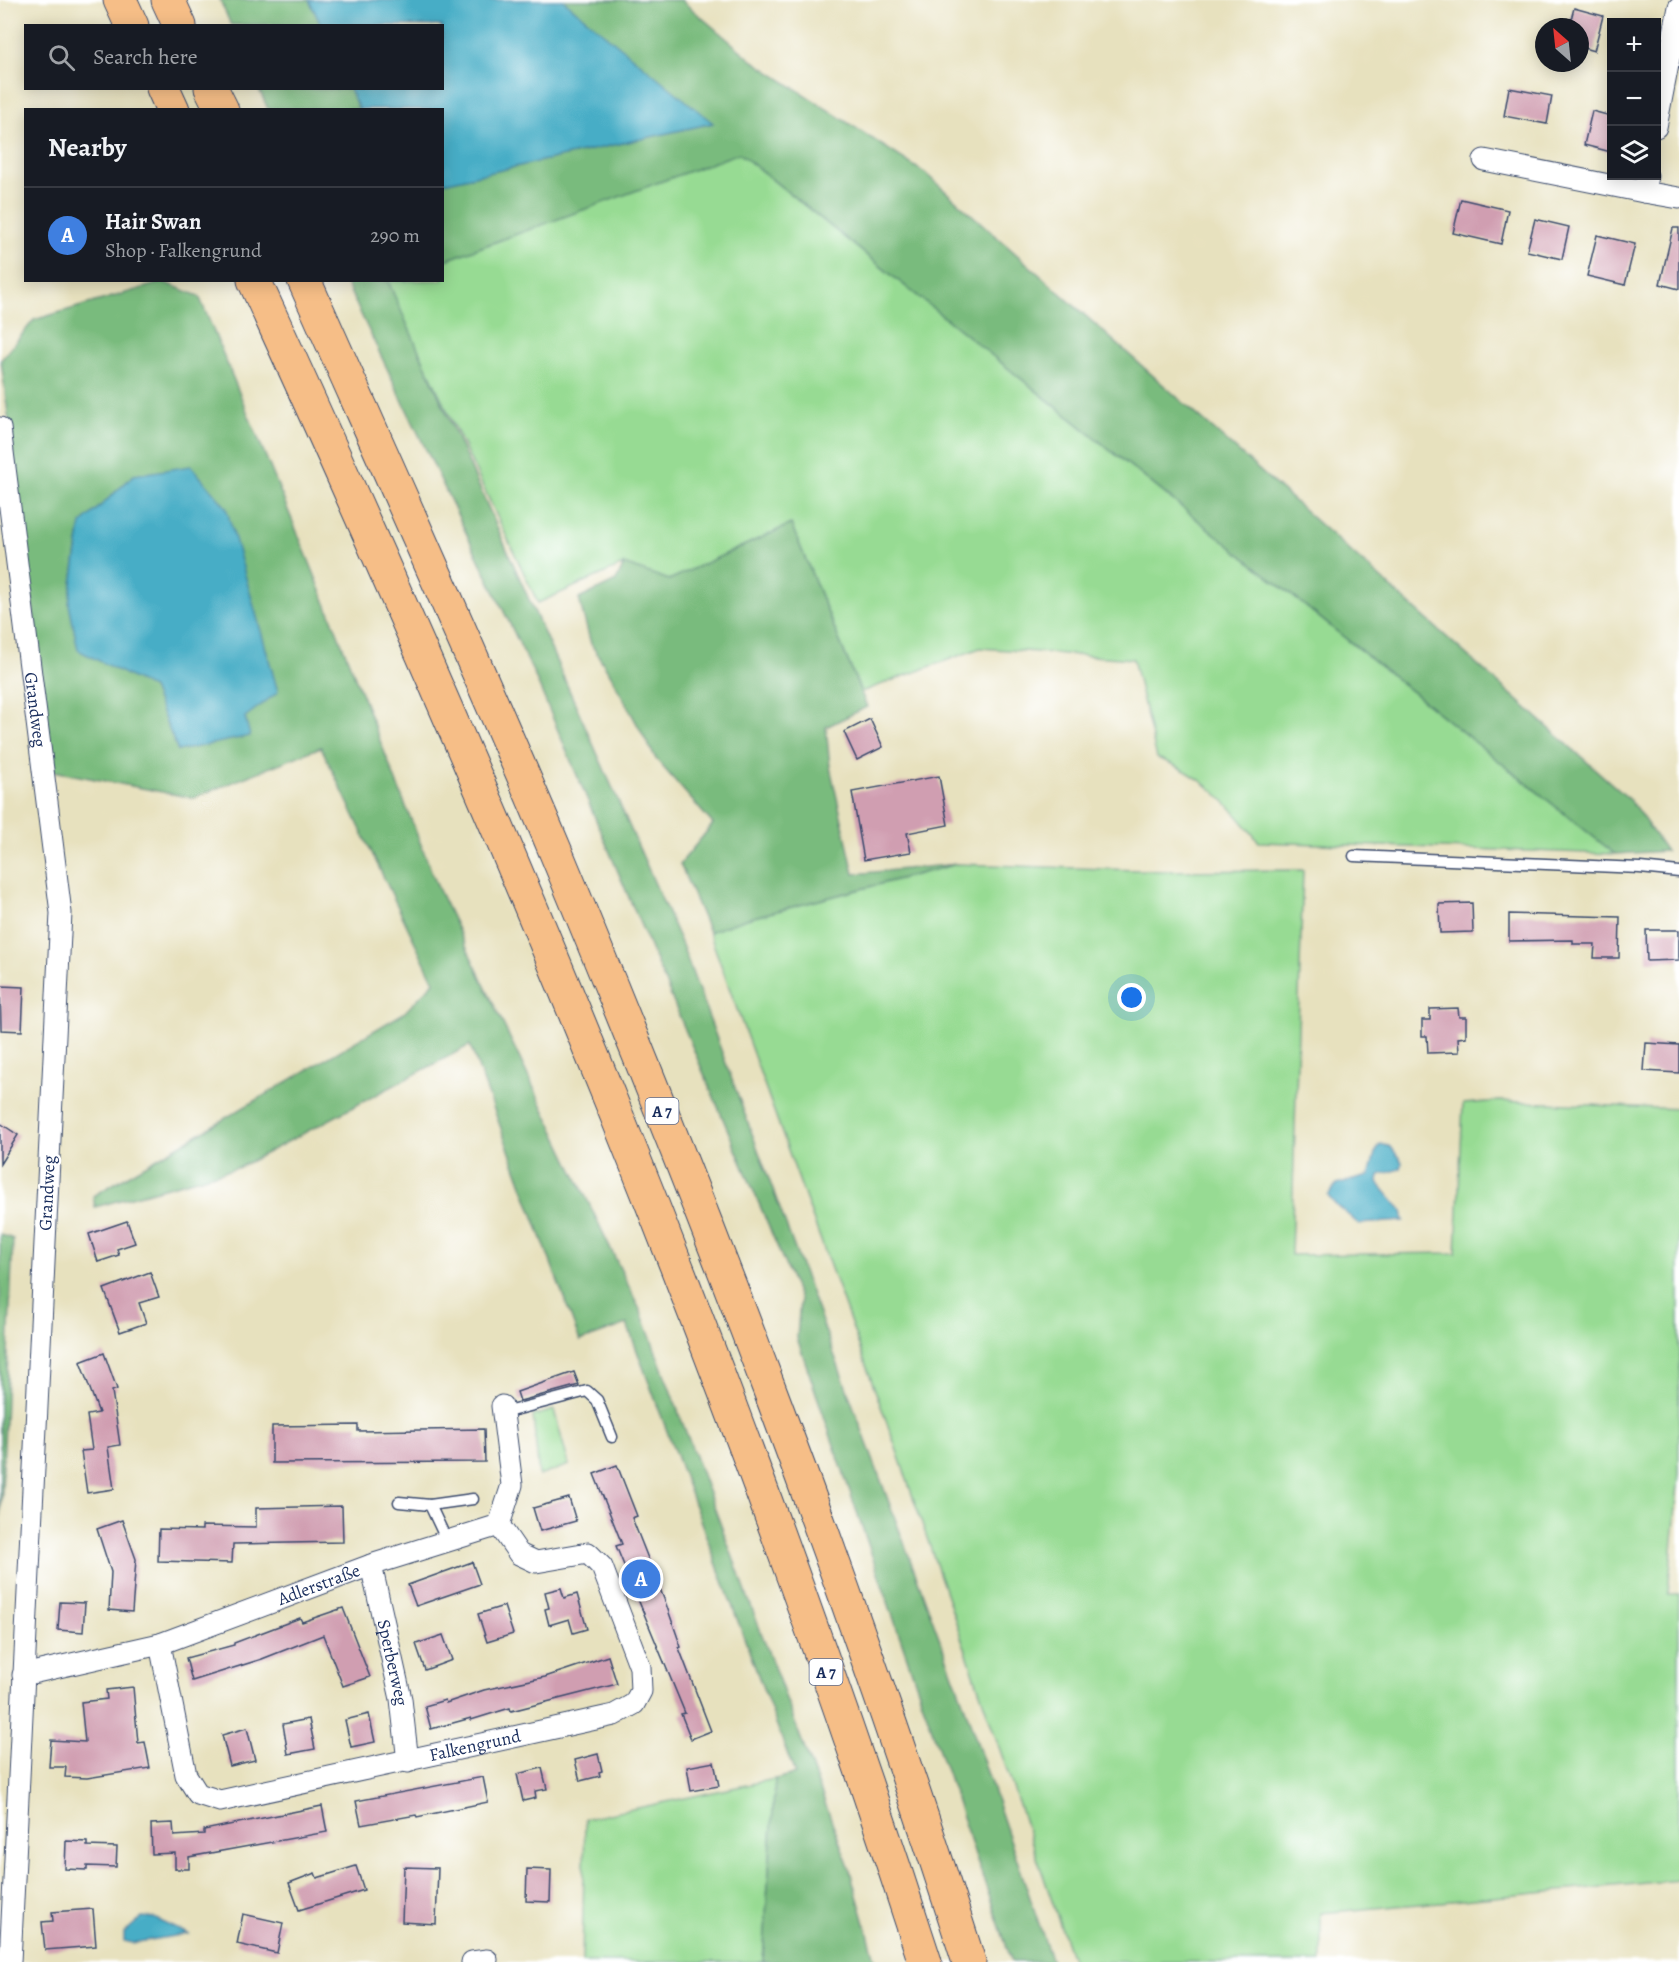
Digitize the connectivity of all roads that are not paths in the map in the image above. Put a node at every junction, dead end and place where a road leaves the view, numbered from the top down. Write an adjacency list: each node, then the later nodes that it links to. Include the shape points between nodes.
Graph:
1 (120, 0): 4 (highway)
2 (168, 0): 5 (highway)
3 (1679, 8): 10 (street)
4 (131, 24)
5 (179, 24)
6 (164, 90): 8 (highway)
7 (212, 90): 9 (highway)
8 (172, 108)
9 (221, 108)
10 (1656, 126)
11 (1484, 160): 12 (street)
12 (1646, 184): 13 (street)
13 (1679, 198)
14 (255, 282): 32 (highway, A 7, via 438,687 593,1052 723,1383)
15 (305, 282): 33 (highway, A 7, via 478,671 656,1096 829,1552)
16 (0, 428): 28 (street, Grandweg, via 61,913)
17 (1354, 856): 18 (lane)
18 (1679, 872)
19 (503, 1410): 20 (lane, via 587,1391 597,1400); 24 (street, via 512,1485)
20 (612, 1437)
21 (473, 1499): 23 (lane)
22 (399, 1502): 23 (lane)
23 (430, 1505): 25 (lane)
24 (499, 1525): 25 (street, Adlerstraße); 29 (street, Falkengrund, via 519,1554 536,1562 588,1553 602,1567 640,1667 641,1691 634,1704 614,1715)
25 (447, 1541): 26 (street, Adlerstraße)
26 (371, 1565): 27 (street, Adlerstraße); 29 (street, Sperberweg, via 401,1699)
27 (160, 1644): 28 (street, Adlerstraße); 29 (street, Falkengrund, via 186,1775 198,1794 220,1801)
28 (23, 1675): 30 (street, Grandweg)
29 (408, 1762)
30 (7, 1894): 31 (street, Grandweg)
31 (10, 1962)
32 (925, 1962)
33 (969, 1962)

